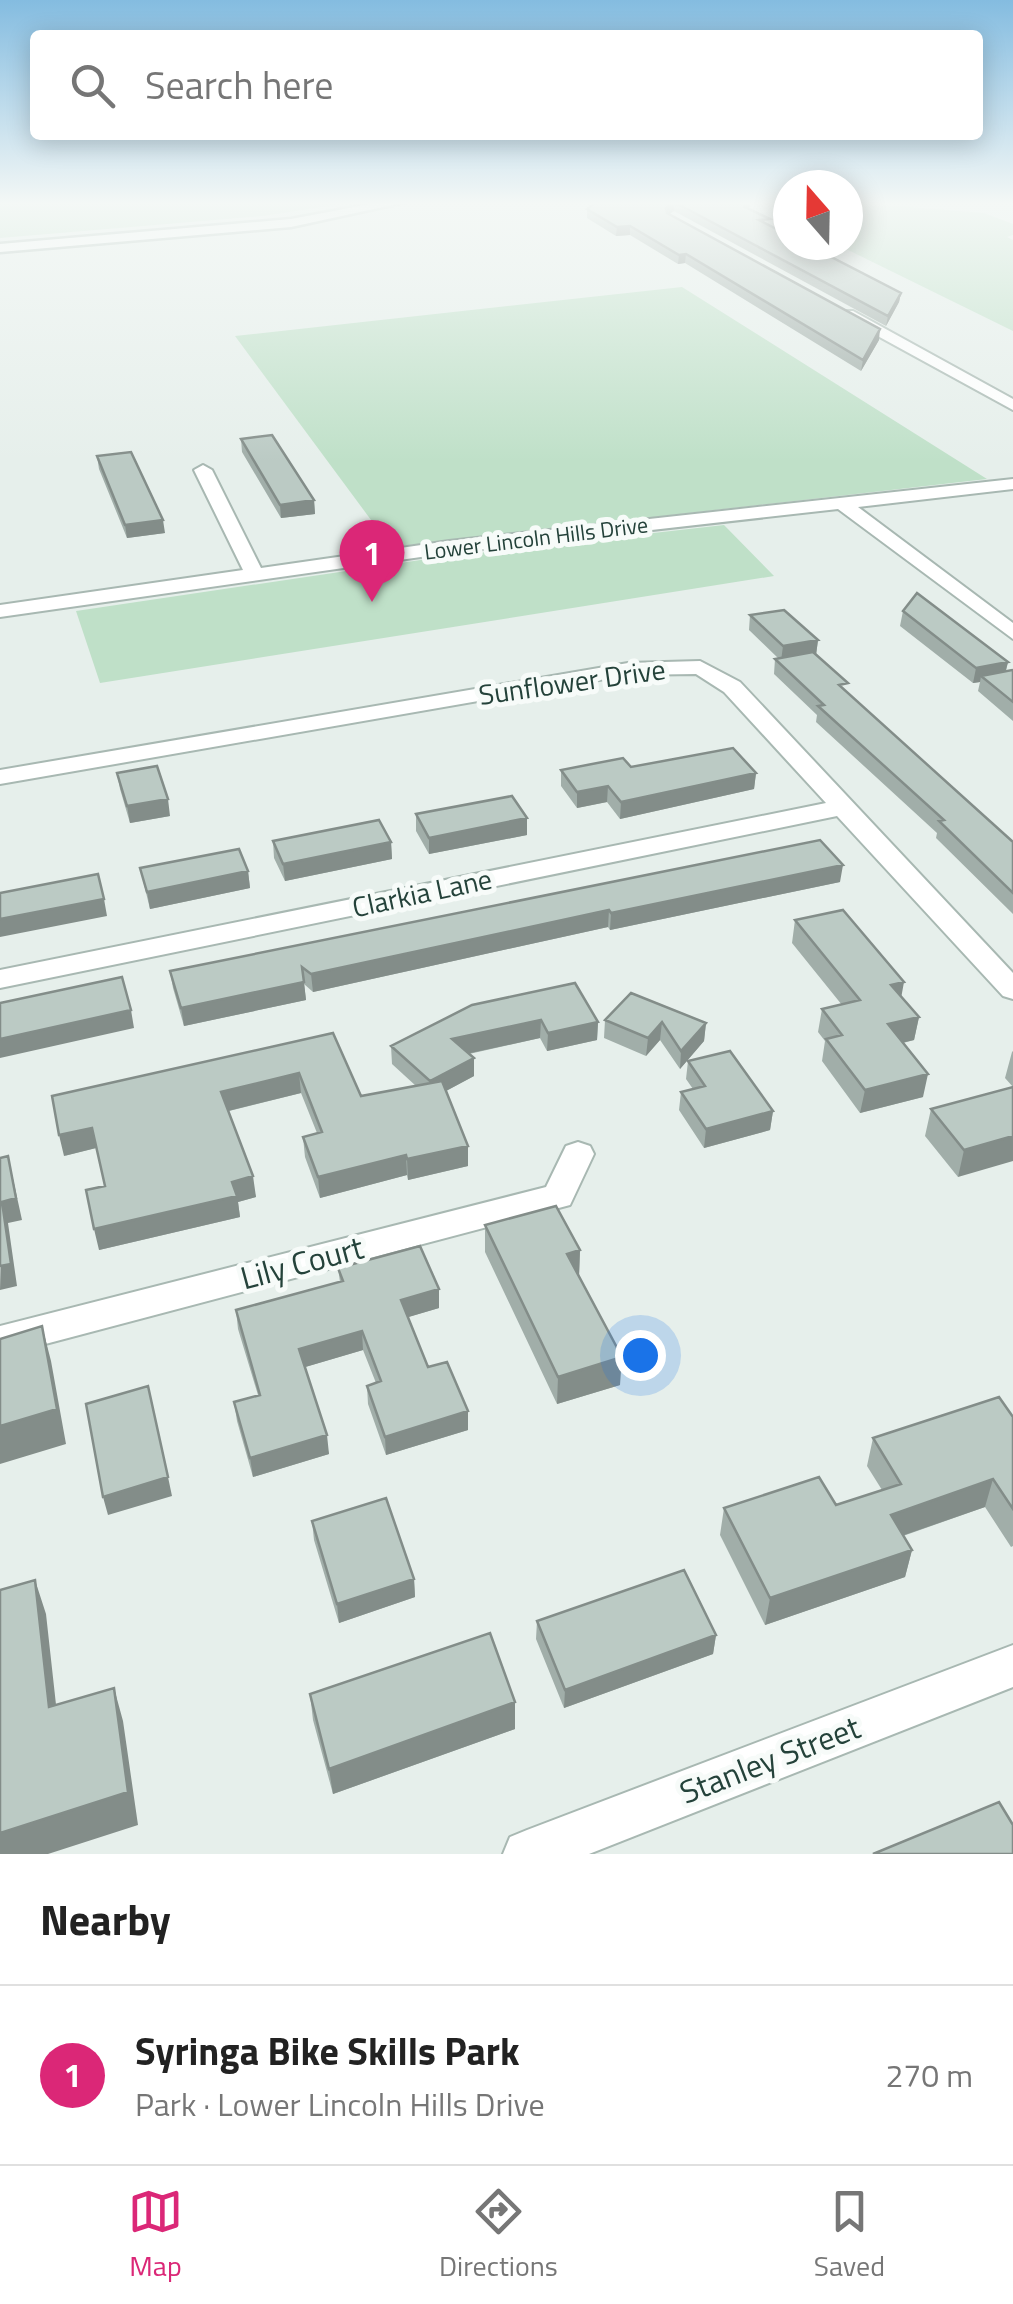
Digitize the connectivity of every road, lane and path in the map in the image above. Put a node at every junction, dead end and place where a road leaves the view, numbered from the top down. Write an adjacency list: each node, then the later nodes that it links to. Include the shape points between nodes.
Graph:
1 (826, 302): 2 (street)
2 (1013, 405)
3 (203, 470): 6 (street)
4 (1013, 484): 5 (street, Lower Lincoln Hills Drive)
5 (843, 504): 6 (street, Lower Lincoln Hills Drive); 8 (street)
6 (255, 574): 7 (street, Lower Lincoln Hills Drive)
7 (0, 611)
8 (1013, 633)
9 (0, 777): 10 (street, Sunflower Drive, via 628,669 700,667 732,686)
10 (843, 807): 11 (street, Clarkia Lane); 12 (street, Sunflower Drive)
11 (0, 979)
12 (1013, 990)
13 (578, 1154): 14 (street, Lily Court, via 558,1196)
14 (0, 1341)
15 (1013, 1666): 16 (street, Stanley Street)
16 (527, 1854)

